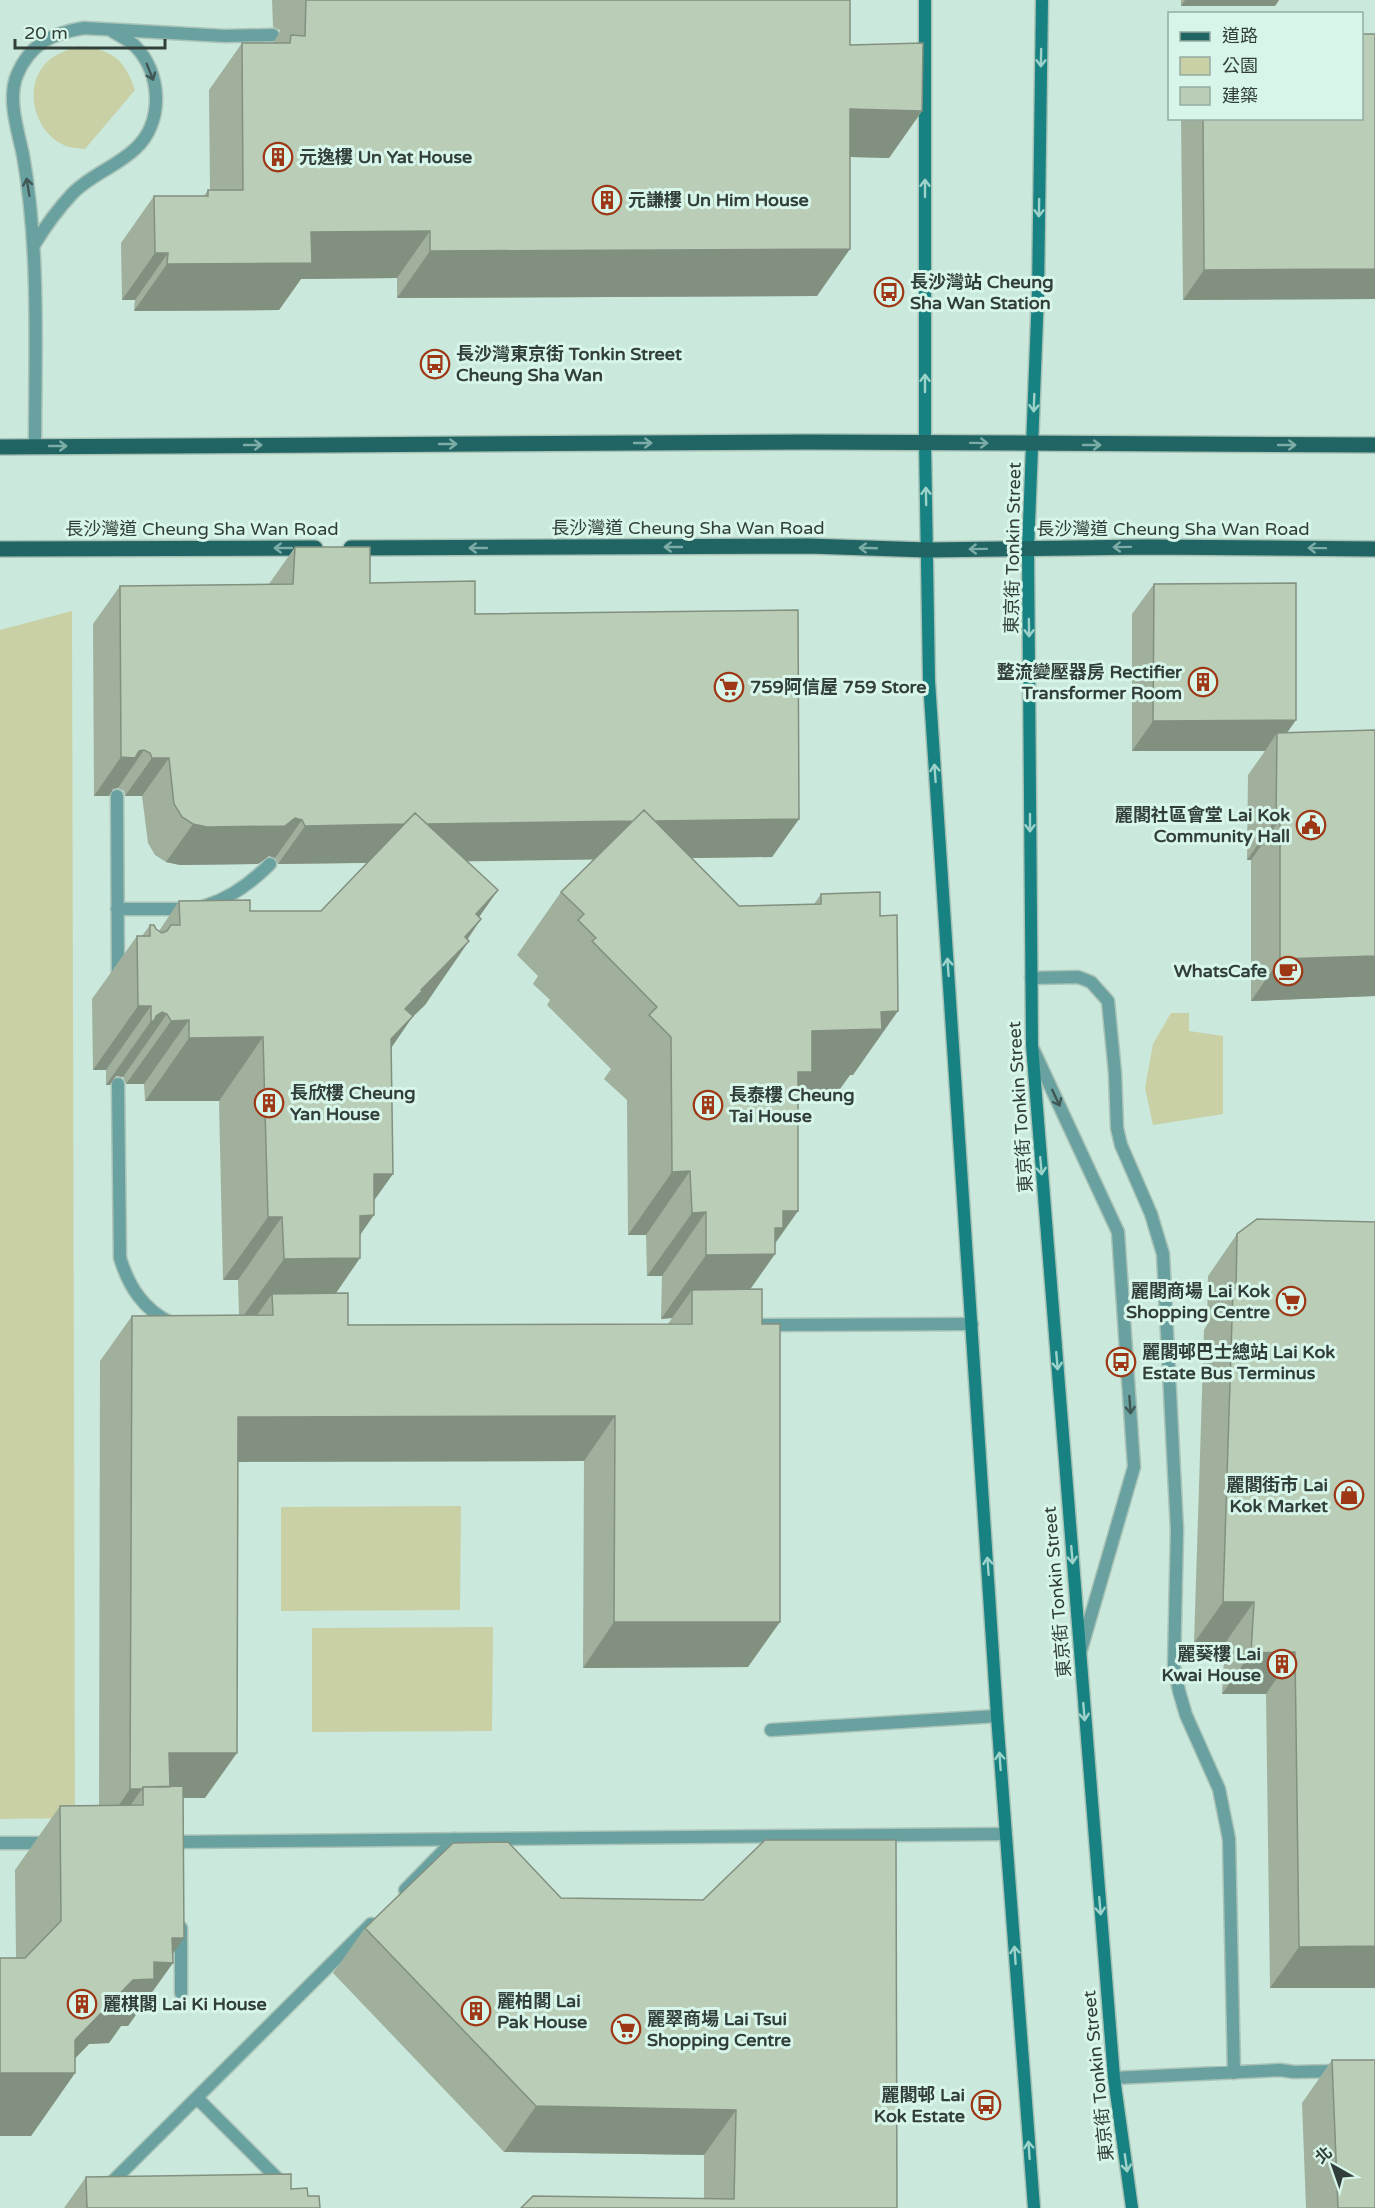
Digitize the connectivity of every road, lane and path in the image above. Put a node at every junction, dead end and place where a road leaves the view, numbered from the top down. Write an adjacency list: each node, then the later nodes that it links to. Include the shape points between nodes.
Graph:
1 (925, 0): 6 (main road, one-way to 1)
2 (1042, 0): 7 (main road, 東京街 Tonkin Street, one-way to 7)
3 (111, 30): 4 (lane); 5 (lane, one-way to 5, via 135,46 151,69 157,96 152,125 136,148 72,193); 5 (lane, one-way to 3, via 12,99 16,77 26,57 42,41 62,31)
4 (273, 35)
5 (34, 245): 10 (lane)
6 (925, 442): 7 (main road, one-way to 7); 10 (main road, one-way to 6); 14 (main road, one-way to 6)
7 (1033, 444): 8 (main road, one-way to 8); 12 (main road, 東京街 Tonkin Street)
8 (1375, 445)
9 (0, 447): 10 (main road)
10 (35, 447)
11 (0, 549): 14 (main road, 長沙灣道 Cheung Sha Wan Road, one-way to 11, via 808,546)
12 (1028, 549): 13 (main road, 長沙灣道 Cheung Sha Wan Road, one-way to 12, via 1159,546); 14 (main road, 長沙灣道 Cheung Sha Wan Road, one-way to 14); 18 (main road, 東京街 Tonkin Street, one-way to 18)
13 (1375, 549)
14 (927, 550): 22 (main road, one-way to 14, via 929,681)
15 (117, 796): 17 (lane)
16 (270, 864): 17 (lane, via 237,892 196,909)
17 (117, 909): 19 (lane)
18 (1031, 978): 20 (main road, 東京街 Tonkin Street); 38 (lane, via 1078,976 1091,982 1108,1001 1117,1128 1163,1254 1177,1530 1174,1667 1186,1714 1220,1789 1229,1839)
19 (118, 988)
20 (1032, 1045): 25 (main road, 東京街 Tonkin Street, one-way to 25); 25 (lane, one-way to 25, via 1118,1232 1134,1467)
21 (118, 1084): 23 (lane, via 120,1258 136,1296 150,1310)
22 (972, 1324): 24 (lane); 26 (main road, one-way to 22)
23 (179, 1325)
24 (755, 1326)
25 (1080, 1654): 39 (main road, 東京街 Tonkin Street, one-way to 39)
26 (997, 1716): 27 (lane); 28 (main road, one-way to 26)
27 (771, 1730)
28 (1005, 1834): 29 (lane); 43 (main road, one-way to 28)
29 (455, 1839): 30 (lane, via 182,1848); 33 (lane)
30 (159, 1842)
31 (0, 1843): 32 (lane)
32 (68, 1843)
33 (398, 1897)
34 (181, 1911): 36 (lane)
35 (381, 1914): 40 (lane)
36 (181, 1993)
37 (1352, 2070): 38 (lane)
38 (1234, 2073): 39 (lane)
39 (1114, 2078): 44 (main road, 東京街 Tonkin Street, one-way to 44)
40 (197, 2098): 41 (lane); 42 (lane)
41 (290, 2191)
42 (98, 2196)
43 (1034, 2208)
44 (1132, 2208)

